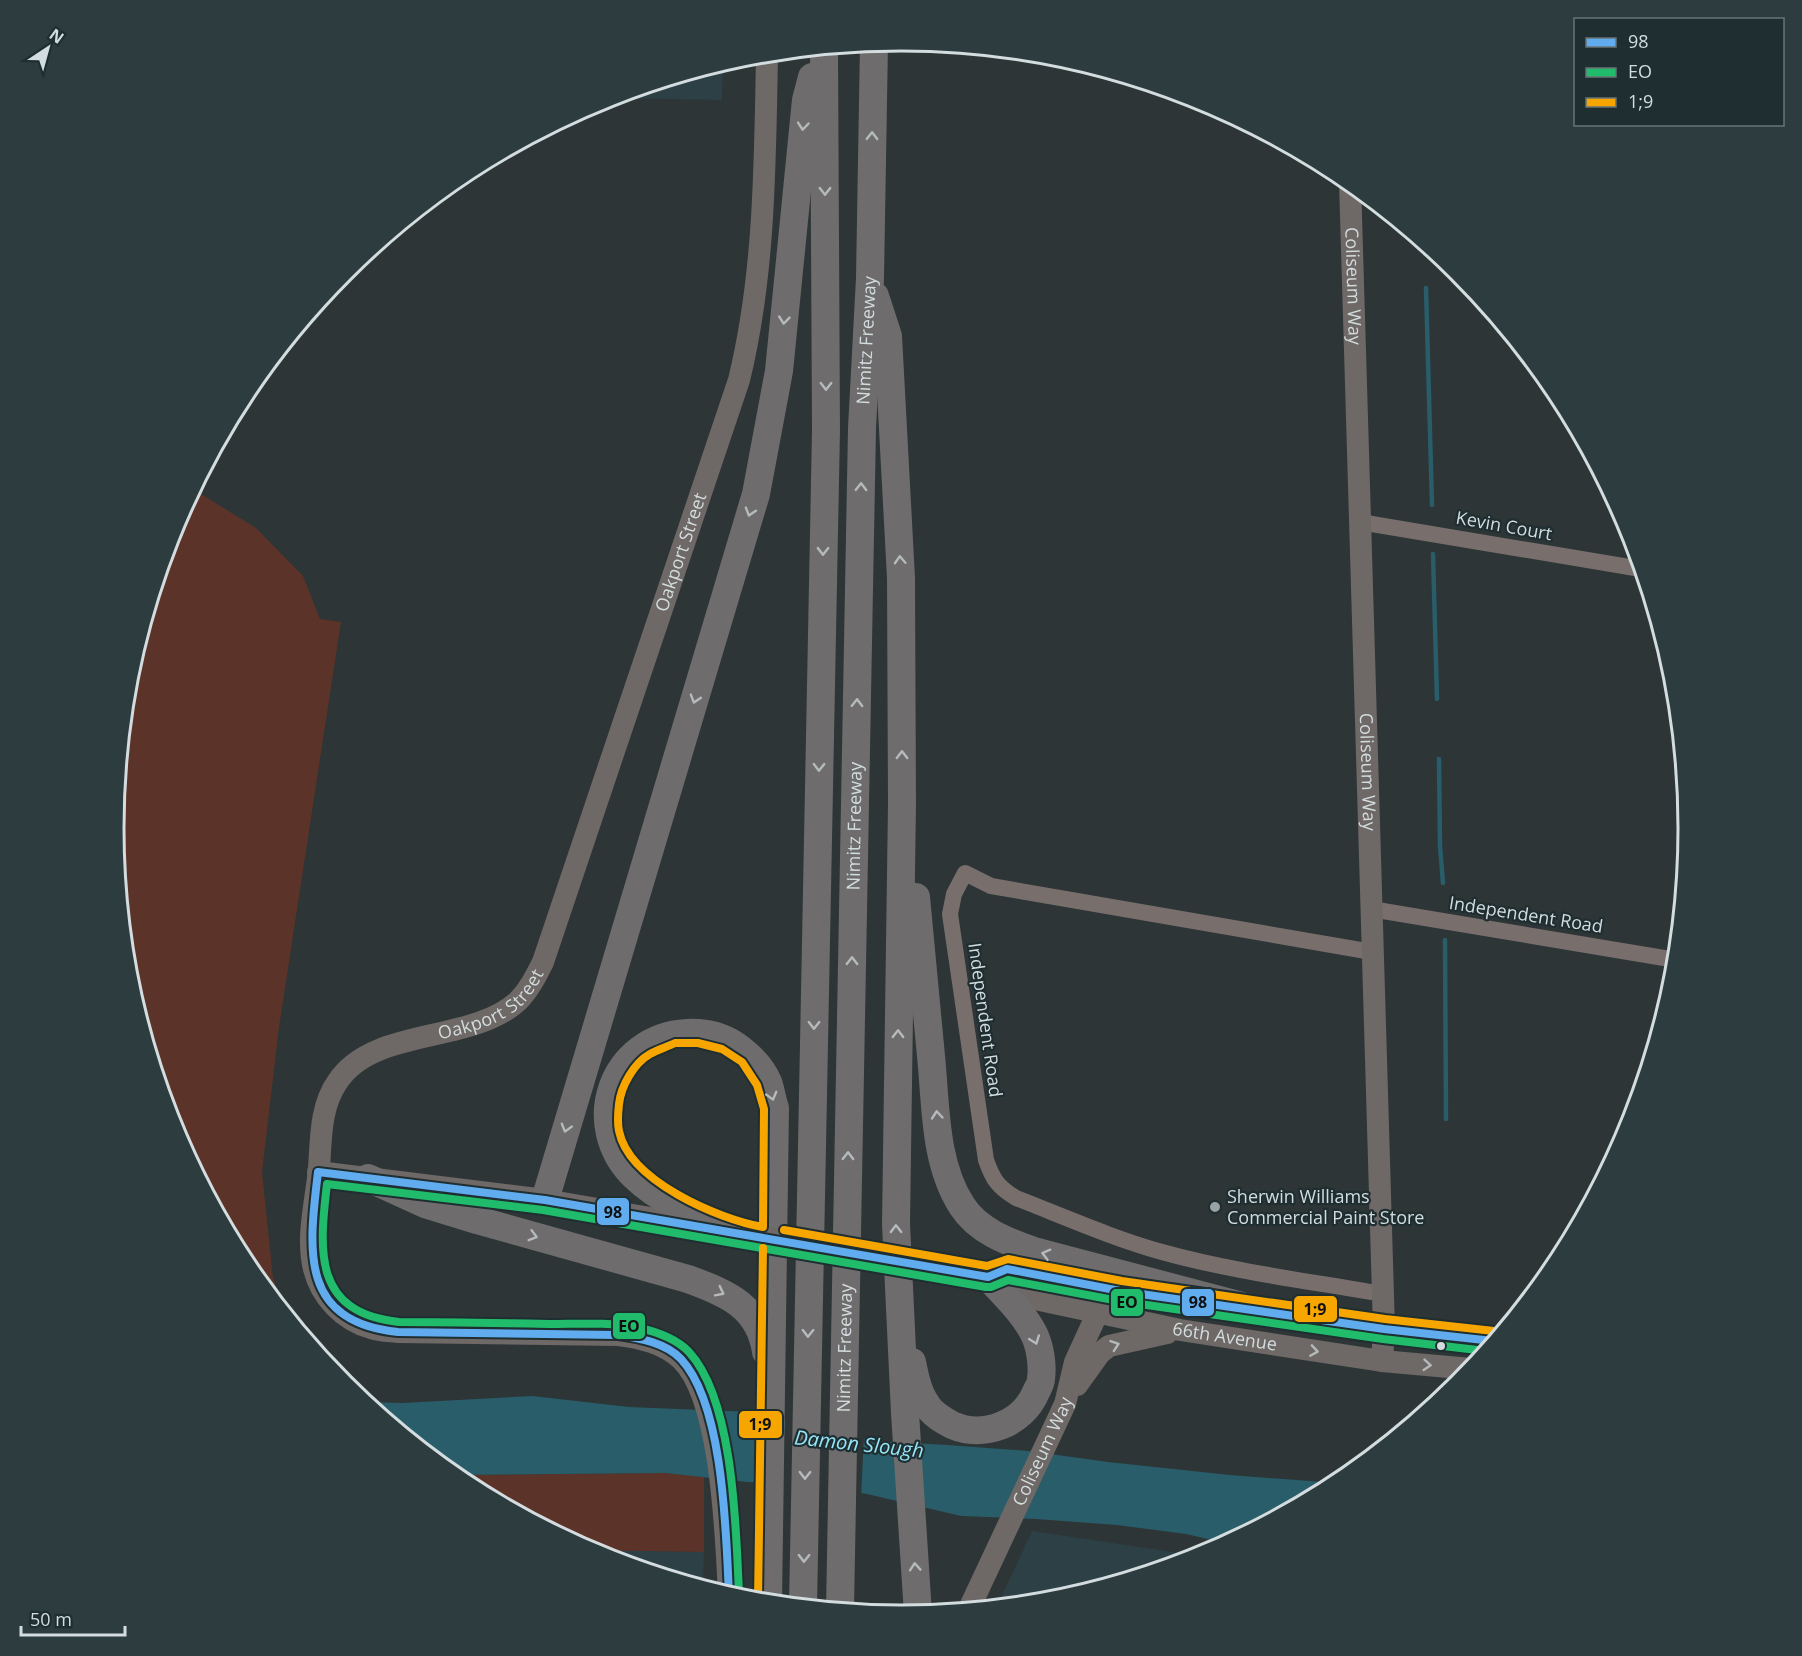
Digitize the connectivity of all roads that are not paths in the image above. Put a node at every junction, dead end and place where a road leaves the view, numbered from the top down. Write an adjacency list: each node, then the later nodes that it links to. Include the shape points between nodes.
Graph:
1 (874, 52): 6 (highway, Nimitz Freeway, one-way to 1)
2 (817, 56): 15 (highway, one-way to 15, via 806,100 779,371 756,494)
3 (824, 56): 32 (highway, Nimitz Freeway, one-way to 32, via 826,430)
4 (767, 63): 13 (street, Oakport Street, via 759,250 741,371 543,962 519,1000 501,1014 391,1046 350,1067 337,1081 328,1101 321,1126)
5 (1350, 195): 7 (street, Coliseum Way)
6 (870, 278): 9 (highway, one-way to 6, via 901,578 888,336); 34 (highway, Nimitz Freeway, one-way to 6, via 862,452)
7 (1360, 522): 8 (street, Kevin Court); 10 (street, Coliseum Way)
8 (1633, 568)
9 (902, 804): 20 (highway, one-way to 9, via 896,1224); 21 (highway, one-way to 9, via 1034,1251 983,1228 964,1208 953,1190 940,1147 914,870)
10 (1371, 909): 11 (street, Coliseum Way); 12 (street, Independent Road)
11 (1372, 952): 19 (street, Coliseum Way); 19 (street, Independent Road, via 992,886 965,873 954,894 950,914 986,1160 1002,1189 1125,1241 1162,1252)
12 (1666, 958)
13 (318, 1172): 14 (street, 66th Avenue); 30 (street, Oakport Street, via 312,1260 318,1283 332,1304 349,1319 371,1328 398,1332 644,1338 682,1360 703,1395 711,1422)
14 (368, 1178): 15 (street, 66th Avenue); 28 (highway, one-way to 28, via 424,1204 718,1290 739,1303 764,1336)
15 (545, 1200): 16 (street, 66th Avenue)
16 (744, 1234): 17 (street, 66th Avenue, bridge); 28 (highway, one-way to 28, via 674,1206 635,1177 618,1156 609,1136 610,1091 623,1066 642,1046 673,1034 699,1032 726,1040 749,1054 767,1080 775,1108)
17 (988, 1277): 18 (street, 66th Avenue, via 1007,1269); 20 (highway, one-way to 20, via 1029,1325 1041,1358 1041,1380 1034,1398 1003,1425 963,1430 927,1406 918,1388); 22 (street, 66th Avenue, via 1021,1296)
18 (1101, 1287): 21 (street, 66th Avenue); 22 (street, Coliseum Way)
19 (1382, 1294): 23 (street, Coliseum Way)
20 (899, 1308): 35 (highway, one-way to 20)
21 (1265, 1311): 23 (street, 66th Avenue)
22 (1097, 1314): 24 (street, 66th Avenue); 29 (street, Coliseum Way, via 1076,1362)
23 (1384, 1329): 25 (street, 66th Avenue); 26 (street, Coliseum Way)
24 (1180, 1330): 26 (street, 66th Avenue, one-way to 26); 29 (street, one-way to 24, via 1109,1346)
25 (1485, 1340)
26 (1382, 1361): 27 (street, 66th Avenue, one-way to 27)
27 (1459, 1368)
28 (771, 1393): 31 (highway)
29 (1065, 1404): 33 (street, Coliseum Way)
30 (728, 1585)
31 (768, 1593)
32 (803, 1598)
33 (973, 1601)
34 (840, 1602)
35 (917, 1604)

